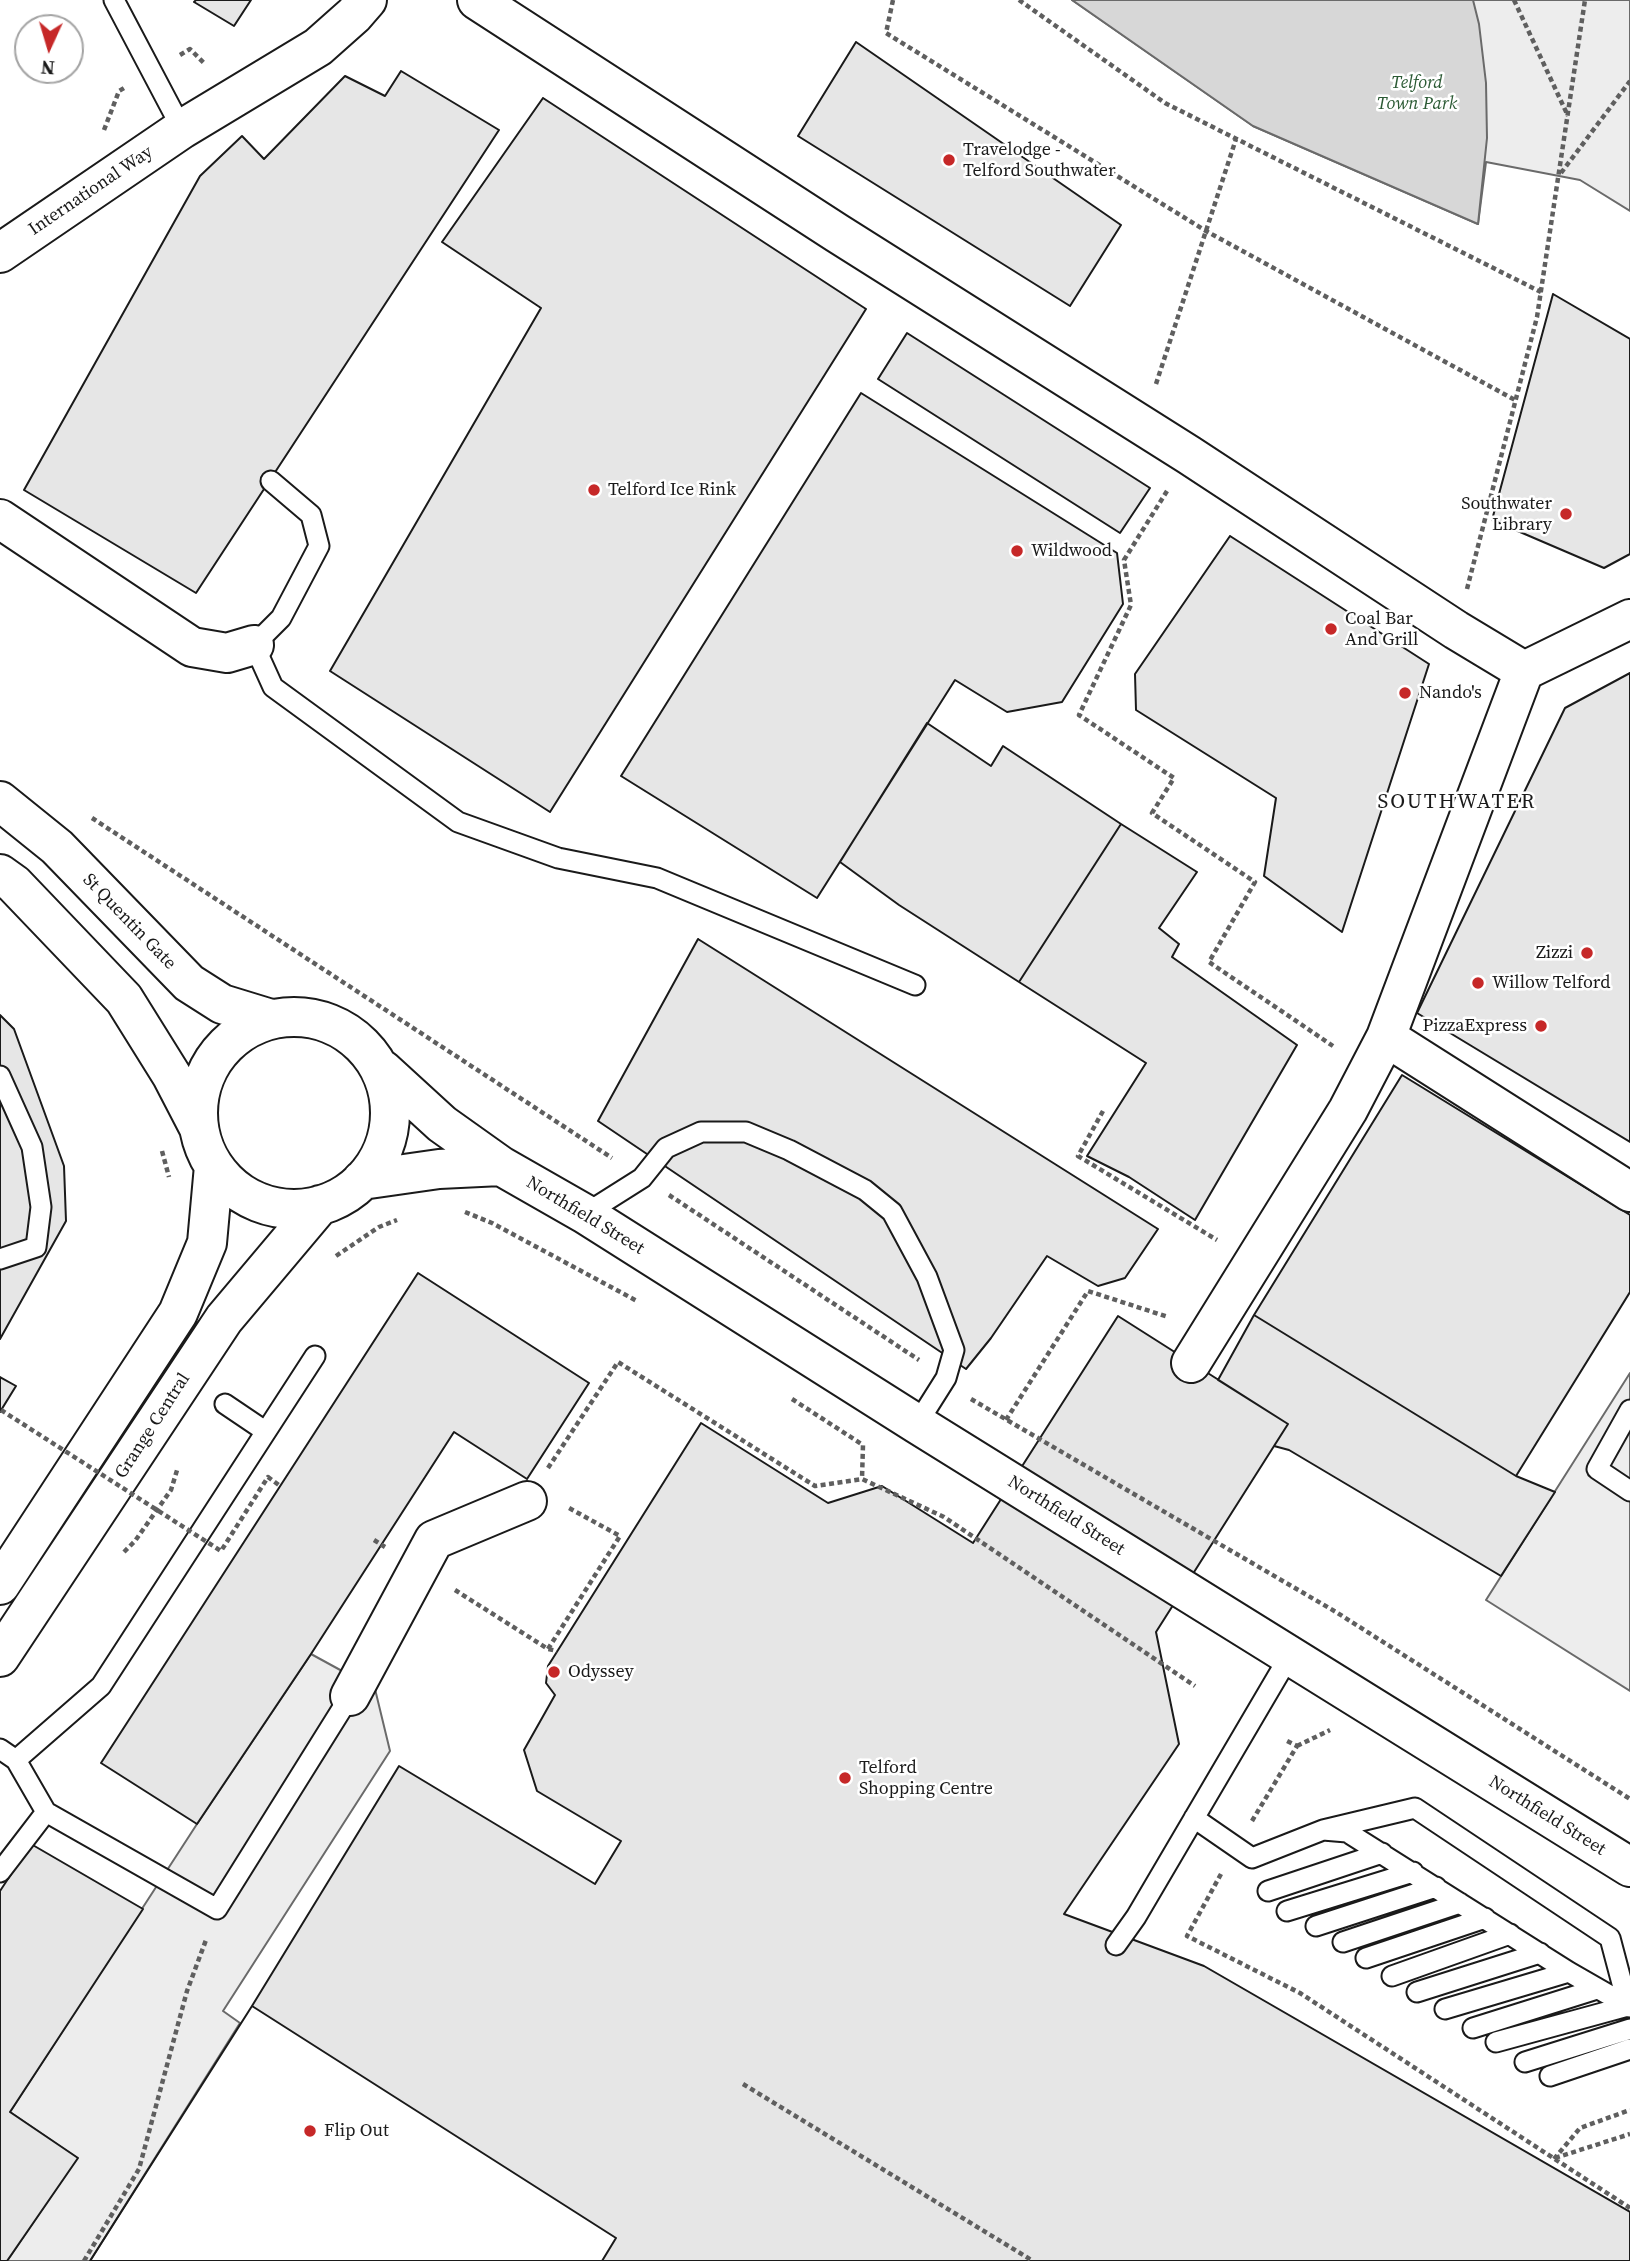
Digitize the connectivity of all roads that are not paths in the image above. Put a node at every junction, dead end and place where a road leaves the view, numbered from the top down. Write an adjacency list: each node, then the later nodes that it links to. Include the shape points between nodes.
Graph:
1 (114, 0): 4 (lane)
2 (367, 0): 4 (street, International Way, via 318,47)
3 (477, 0): 10 (street)
4 (182, 129): 5 (street, International Way)
5 (0, 253)
6 (271, 481): 9 (lane, via 311,515 319,547 281,618)
7 (0, 519): 9 (street, via 192,647 227,653)
8 (1630, 619): 10 (street)
9 (254, 645): 13 (lane, via 272,687 458,822 558,858 657,878)
10 (1524, 671): 15 (street)
11 (0, 801): 14 (street, St Quentin Gate, via 57,847 189,983 222,1004)
12 (0, 874): 18 (street, via 124,999)
13 (915, 985)
14 (271, 1019): 16 (street, via 303,1017 334,1025 361,1044); 18 (street, via 249,1028 214,1059 203,1081)
15 (1386, 1037): 22 (street); 27 (street, via 1348,1110)
16 (383, 1070): 20 (street, Northfield Street, via 442,1124); 21 (street, via 391,1110 389,1131 382,1152)
17 (0, 1076): 25 (lane, via 32,1147 41,1207 36,1247)
18 (199, 1128): 19 (street)
19 (214, 1166): 23 (street, via 235,1188 262,1204 286,1208); 34 (street, via 207,1243 178,1313)
20 (501, 1166): 21 (street); 24 (street, Northfield Street)
21 (362, 1180): 23 (street, via 338,1199)
22 (1630, 1192)
23 (320, 1205): 36 (street, Grange Central, via 224,1319)
24 (586, 1214): 30 (street, Northfield Street); 30 (lane, via 642,1178 666,1148 701,1132 746,1132 865,1190 892,1212 927,1277 954,1350 946,1378)
25 (0, 1259)
26 (314, 1356): 31 (lane)
27 (1191, 1363)
28 (225, 1404): 31 (lane)
29 (1630, 1410): 32 (lane, via 1597,1469)
30 (917, 1424): 35 (street, Northfield Street)
31 (265, 1431): 38 (lane, via 101,1686)
32 (1630, 1492)
33 (531, 1495): 37 (street, via 434,1540)
34 (0, 1586)
35 (1290, 1655): 40 (lane); 43 (street, Northfield Street)
36 (0, 1657)
37 (350, 1696): 39 (lane, via 217,1909)
38 (8, 1755): 39 (lane)
39 (46, 1812): 44 (lane)
40 (1194, 1818): 41 (lane, via 1252,1858); 54 (lane)
41 (1323, 1830): 42 (lane, via 1347,1832); 61 (lane, via 1415,1808 1611,1937)
42 (1382, 1853): 45 (lane); 47 (lane)
43 (1630, 1867)
44 (0, 1872)
45 (1413, 1872): 46 (lane); 49 (lane)
46 (1436, 1886): 48 (lane); 51 (lane)
47 (1268, 1891)
48 (1460, 1903): 50 (lane); 53 (lane)
49 (1287, 1911)
50 (1485, 1918): 52 (lane); 56 (lane)
51 (1316, 1926)
52 (1510, 1934): 55 (lane); 58 (lane)
53 (1343, 1942)
54 (1116, 1945)
55 (1540, 1954): 57 (lane); 60 (lane)
56 (1366, 1958)
57 (1569, 1972): 59 (lane); 62 (lane)
58 (1392, 1976)
59 (1597, 1989): 61 (lane); 63 (lane)
60 (1417, 1992)
61 (1629, 2006): 65 (lane)
62 (1445, 2009)
63 (1473, 2028)
64 (1630, 2029): 67 (lane)
65 (1496, 2042)
66 (1630, 2049): 68 (lane)
67 (1525, 2062)
68 (1550, 2076)

